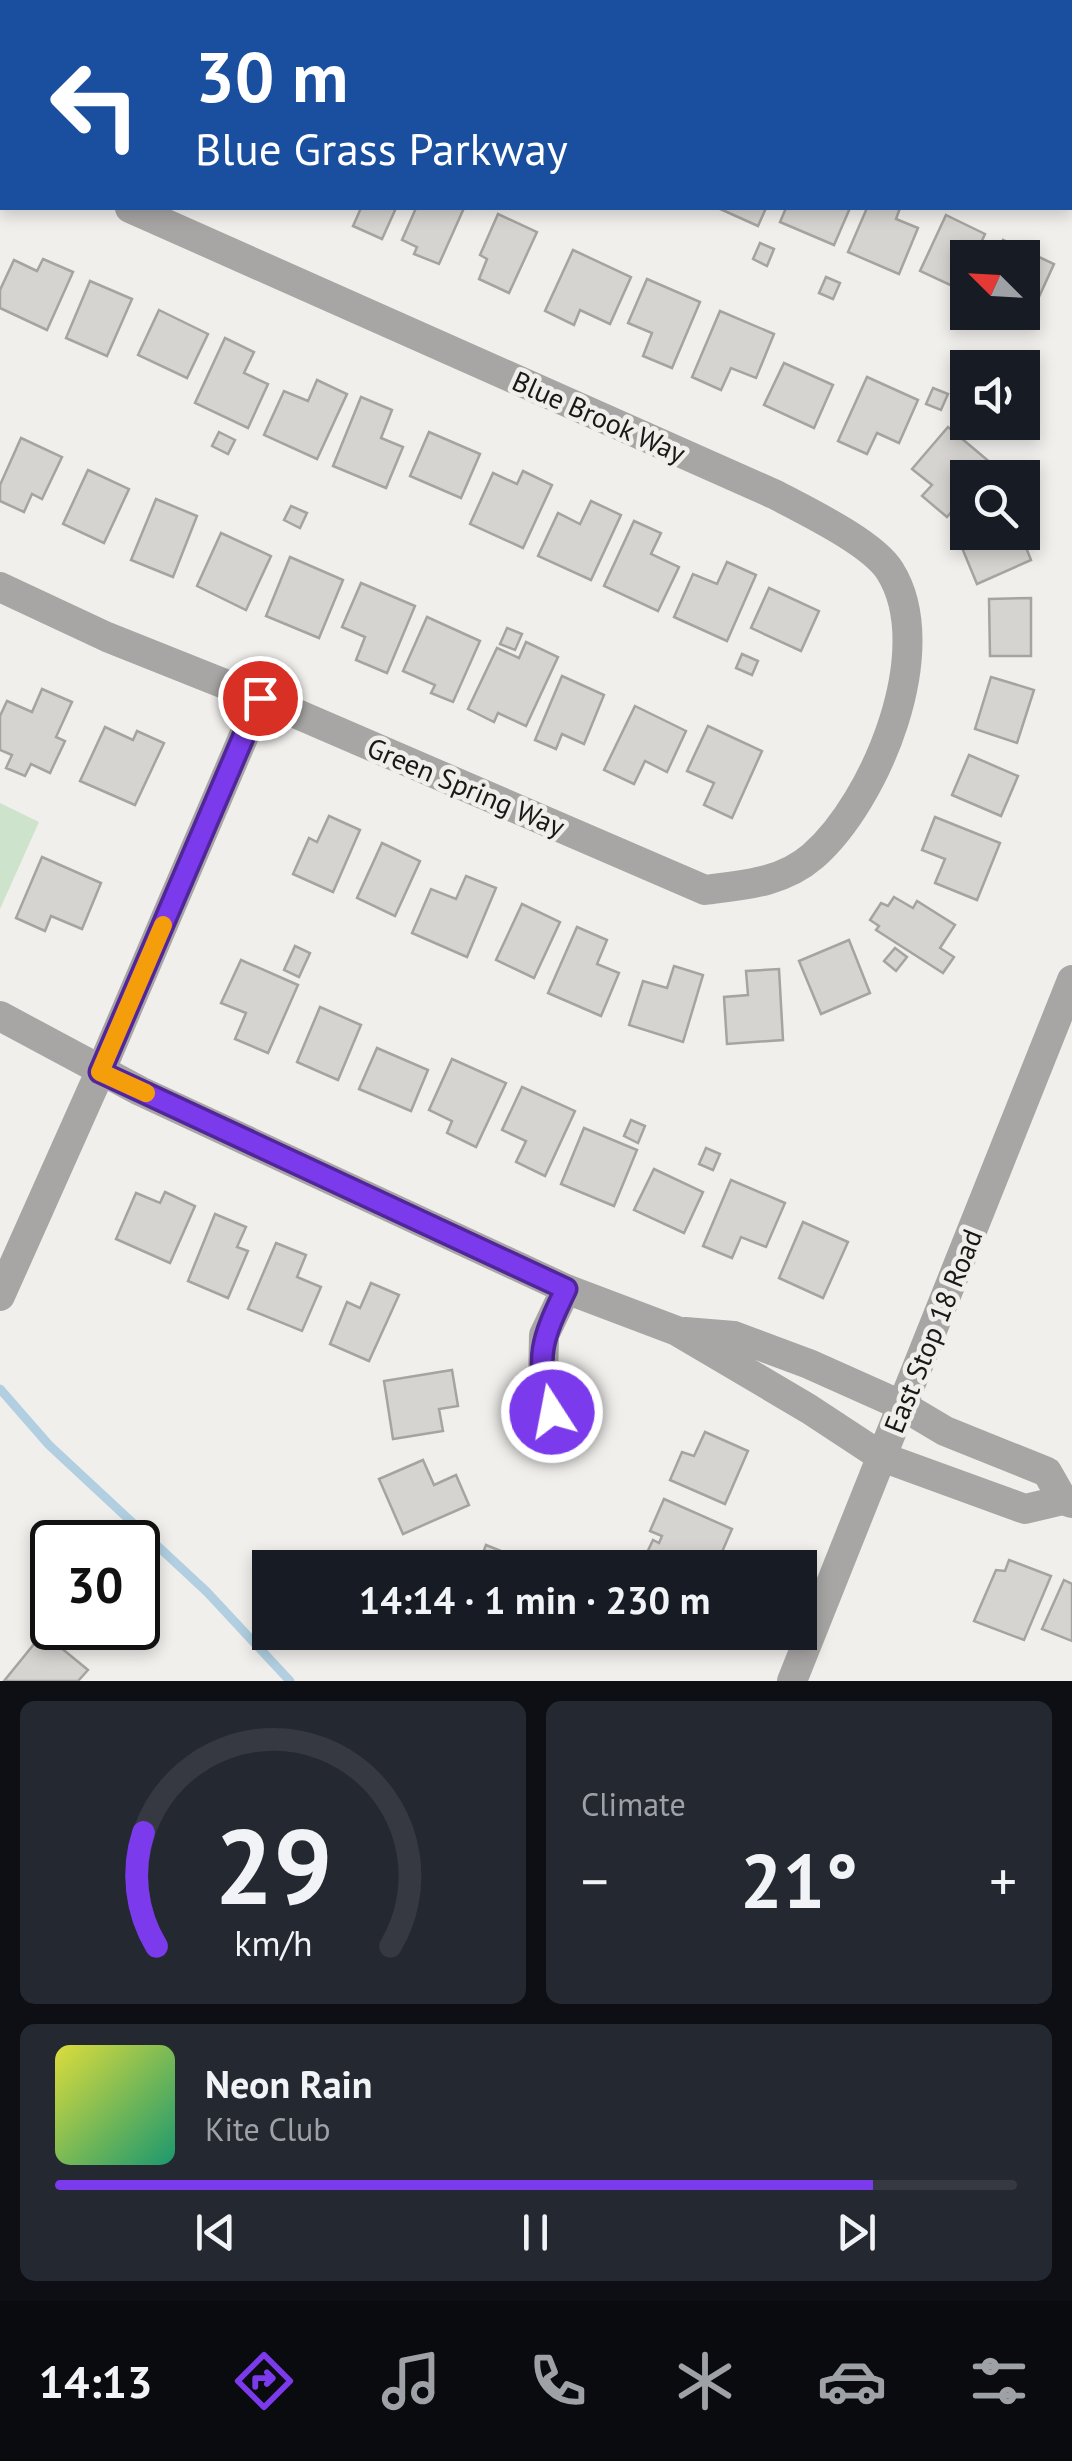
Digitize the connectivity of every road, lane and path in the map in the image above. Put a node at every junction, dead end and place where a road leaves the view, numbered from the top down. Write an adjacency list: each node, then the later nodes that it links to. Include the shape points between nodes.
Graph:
1 (134, 210): 4 (street, Blue Brook Way, via 838,528 889,568 907,609 908,664)
2 (0, 587): 3 (street, Green Spring Way)
3 (260, 698): 4 (street, Green Spring Way, via 705,890 770,882 811,858 853,812); 7 (street)
4 (884, 747)
5 (1072, 980): 11 (street, East Stop 18 Road)
6 (0, 1016): 7 (street)
7 (100, 1072): 8 (street); 9 (street)
8 (566, 1289): 10 (street); 12 (street, via 544,1335 543,1382)
9 (0, 1296)
10 (677, 1331): 11 (street, via 734,1336); 13 (street)
11 (903, 1406): 13 (street, East Stop 18 Road); 14 (street, via 945,1431 1047,1472)
12 (562, 1442)
13 (882, 1458): 14 (street, via 1025,1509); 15 (street, East Stop 18 Road)
14 (1068, 1502)
15 (792, 1681)

